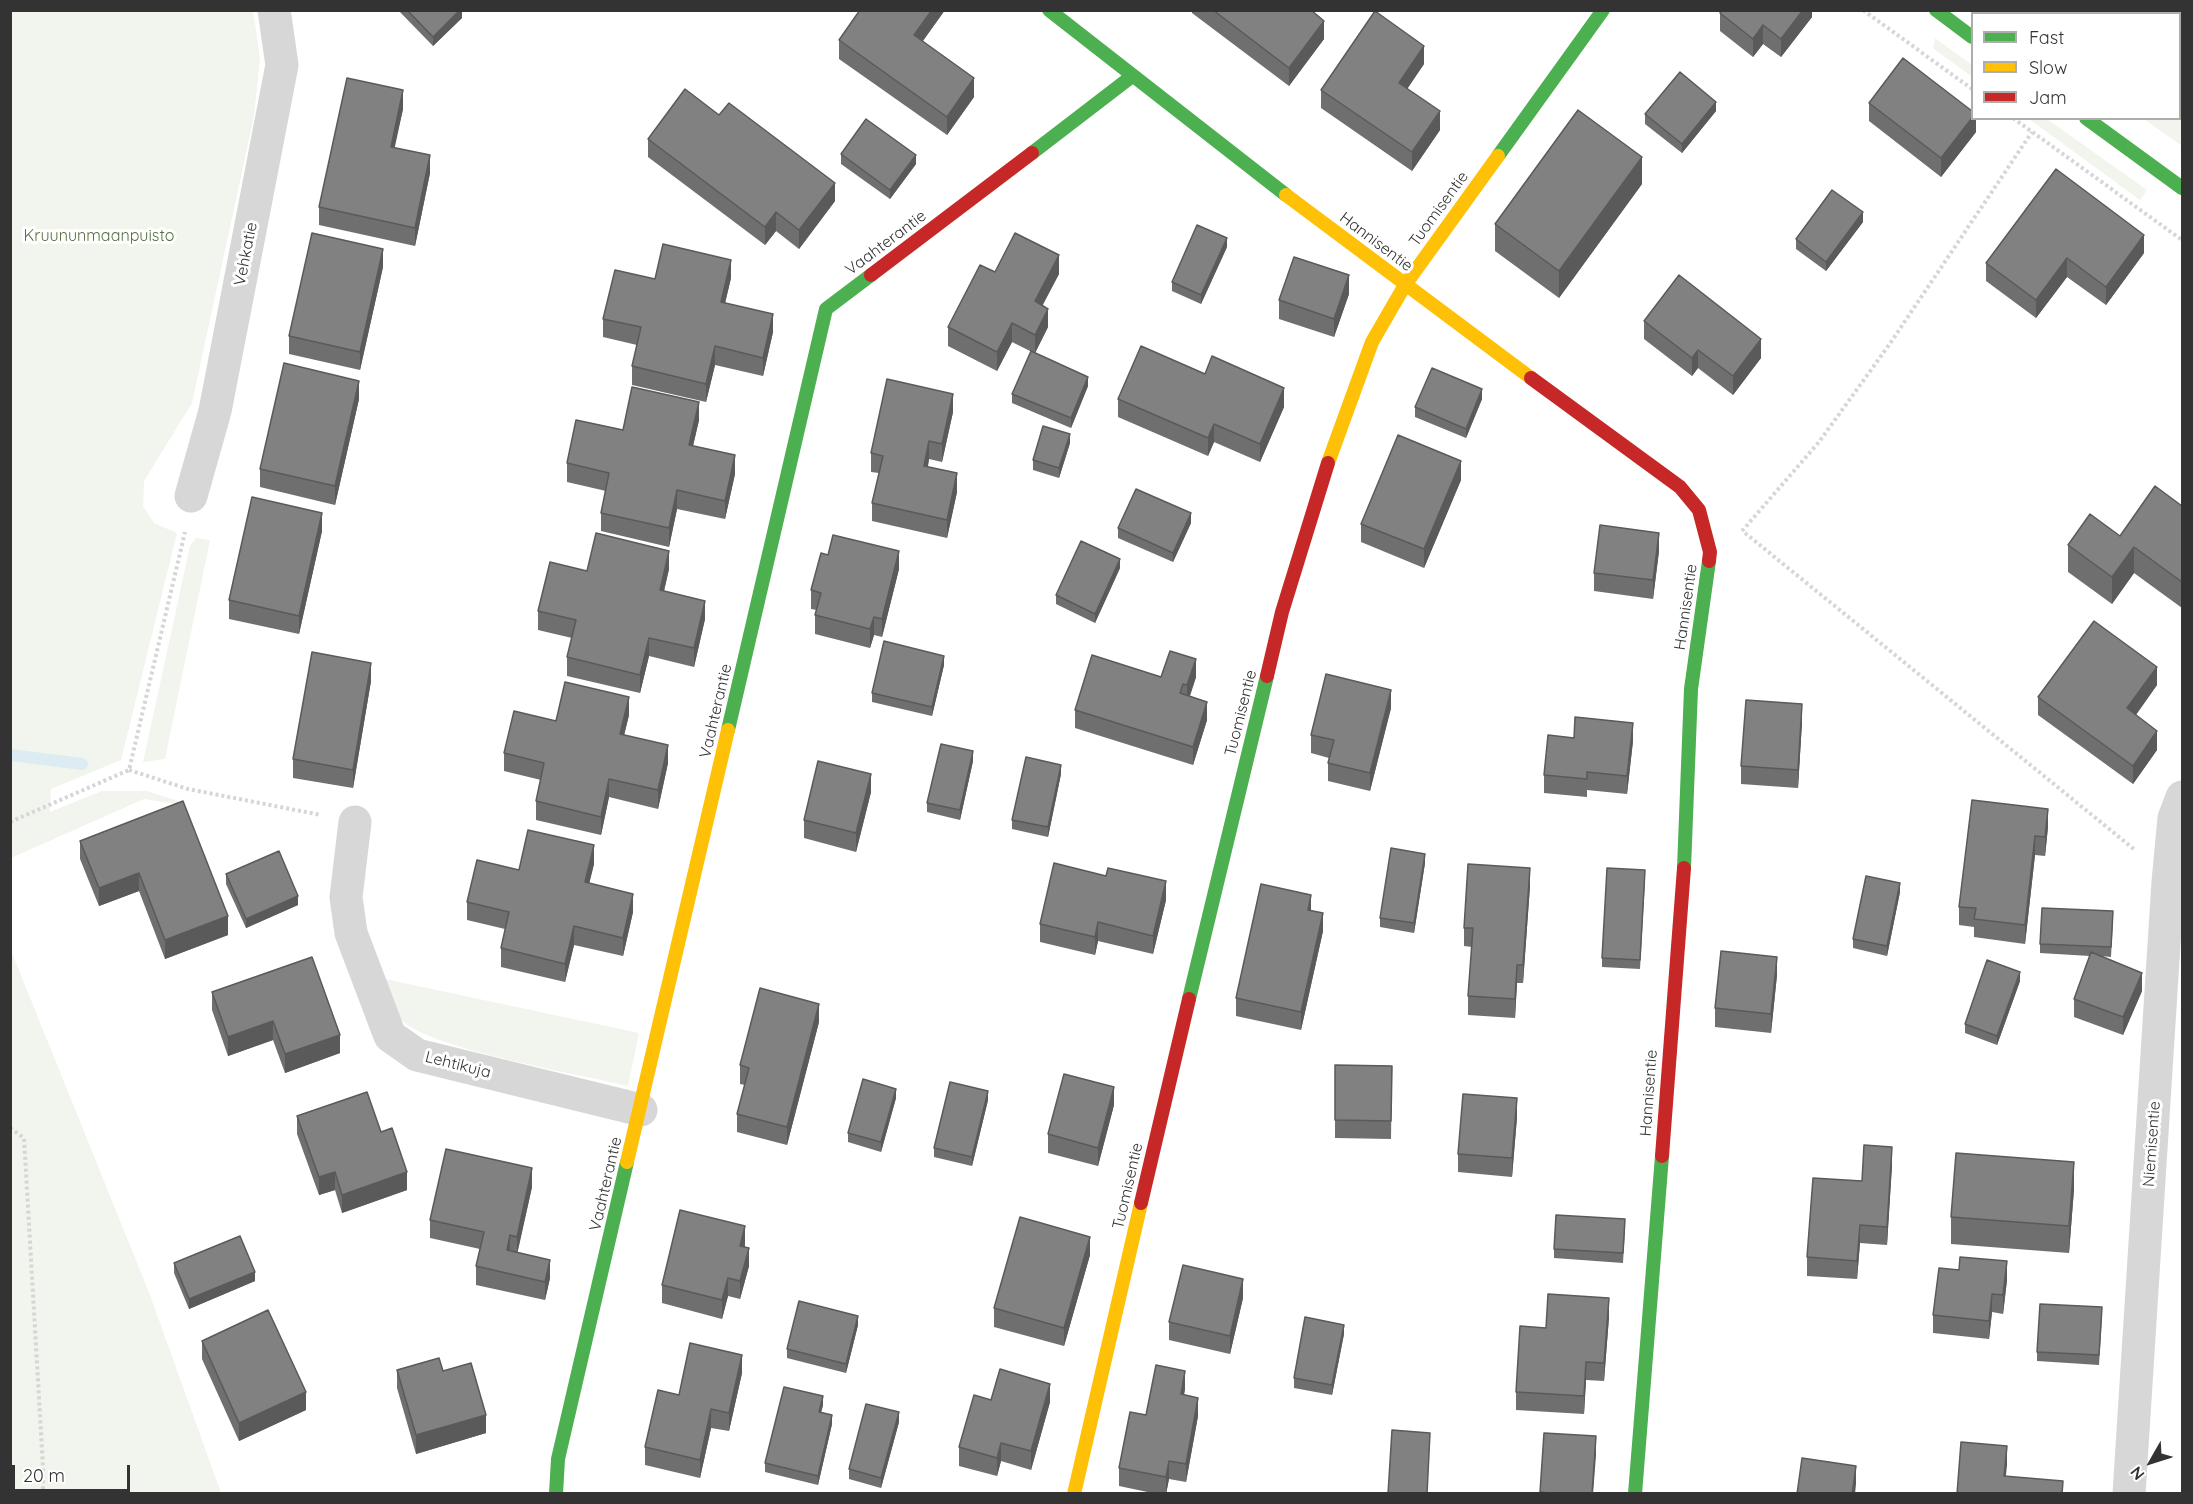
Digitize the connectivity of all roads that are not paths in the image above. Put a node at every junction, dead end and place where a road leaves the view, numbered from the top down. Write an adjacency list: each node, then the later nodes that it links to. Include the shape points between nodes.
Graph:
1 (274, 10): 10 (street, Vehkatie, via 282,64 214,411)
2 (1048, 10): 6 (street, Hannisentie)
3 (1603, 10): 9 (street, Tuomisentie)
4 (1936, 10): 5 (street)
5 (1971, 36)
6 (1131, 77): 9 (street, Hannisentie); 13 (street, Vaahterantie, via 826,309)
7 (2089, 120): 8 (street)
8 (2182, 188)
9 (1405, 285): 15 (street, Tuomisentie, via 1372,342 1331,452 1282,612); 16 (street, Hannisentie, via 1680,487 1699,510 1710,552 1691,688 1686,847)
10 (191, 496)
11 (2182, 797): 17 (street, Niemisentie, via 2174,818 2168,882)
12 (355, 822): 13 (street, Lehtikuja, via 346,897 351,933 390,1036 417,1055)
13 (641, 1110): 14 (street, Vaahterantie, via 558,1459)
14 (556, 1494)
15 (1074, 1494)
16 (1635, 1494)
17 (2129, 1494)

